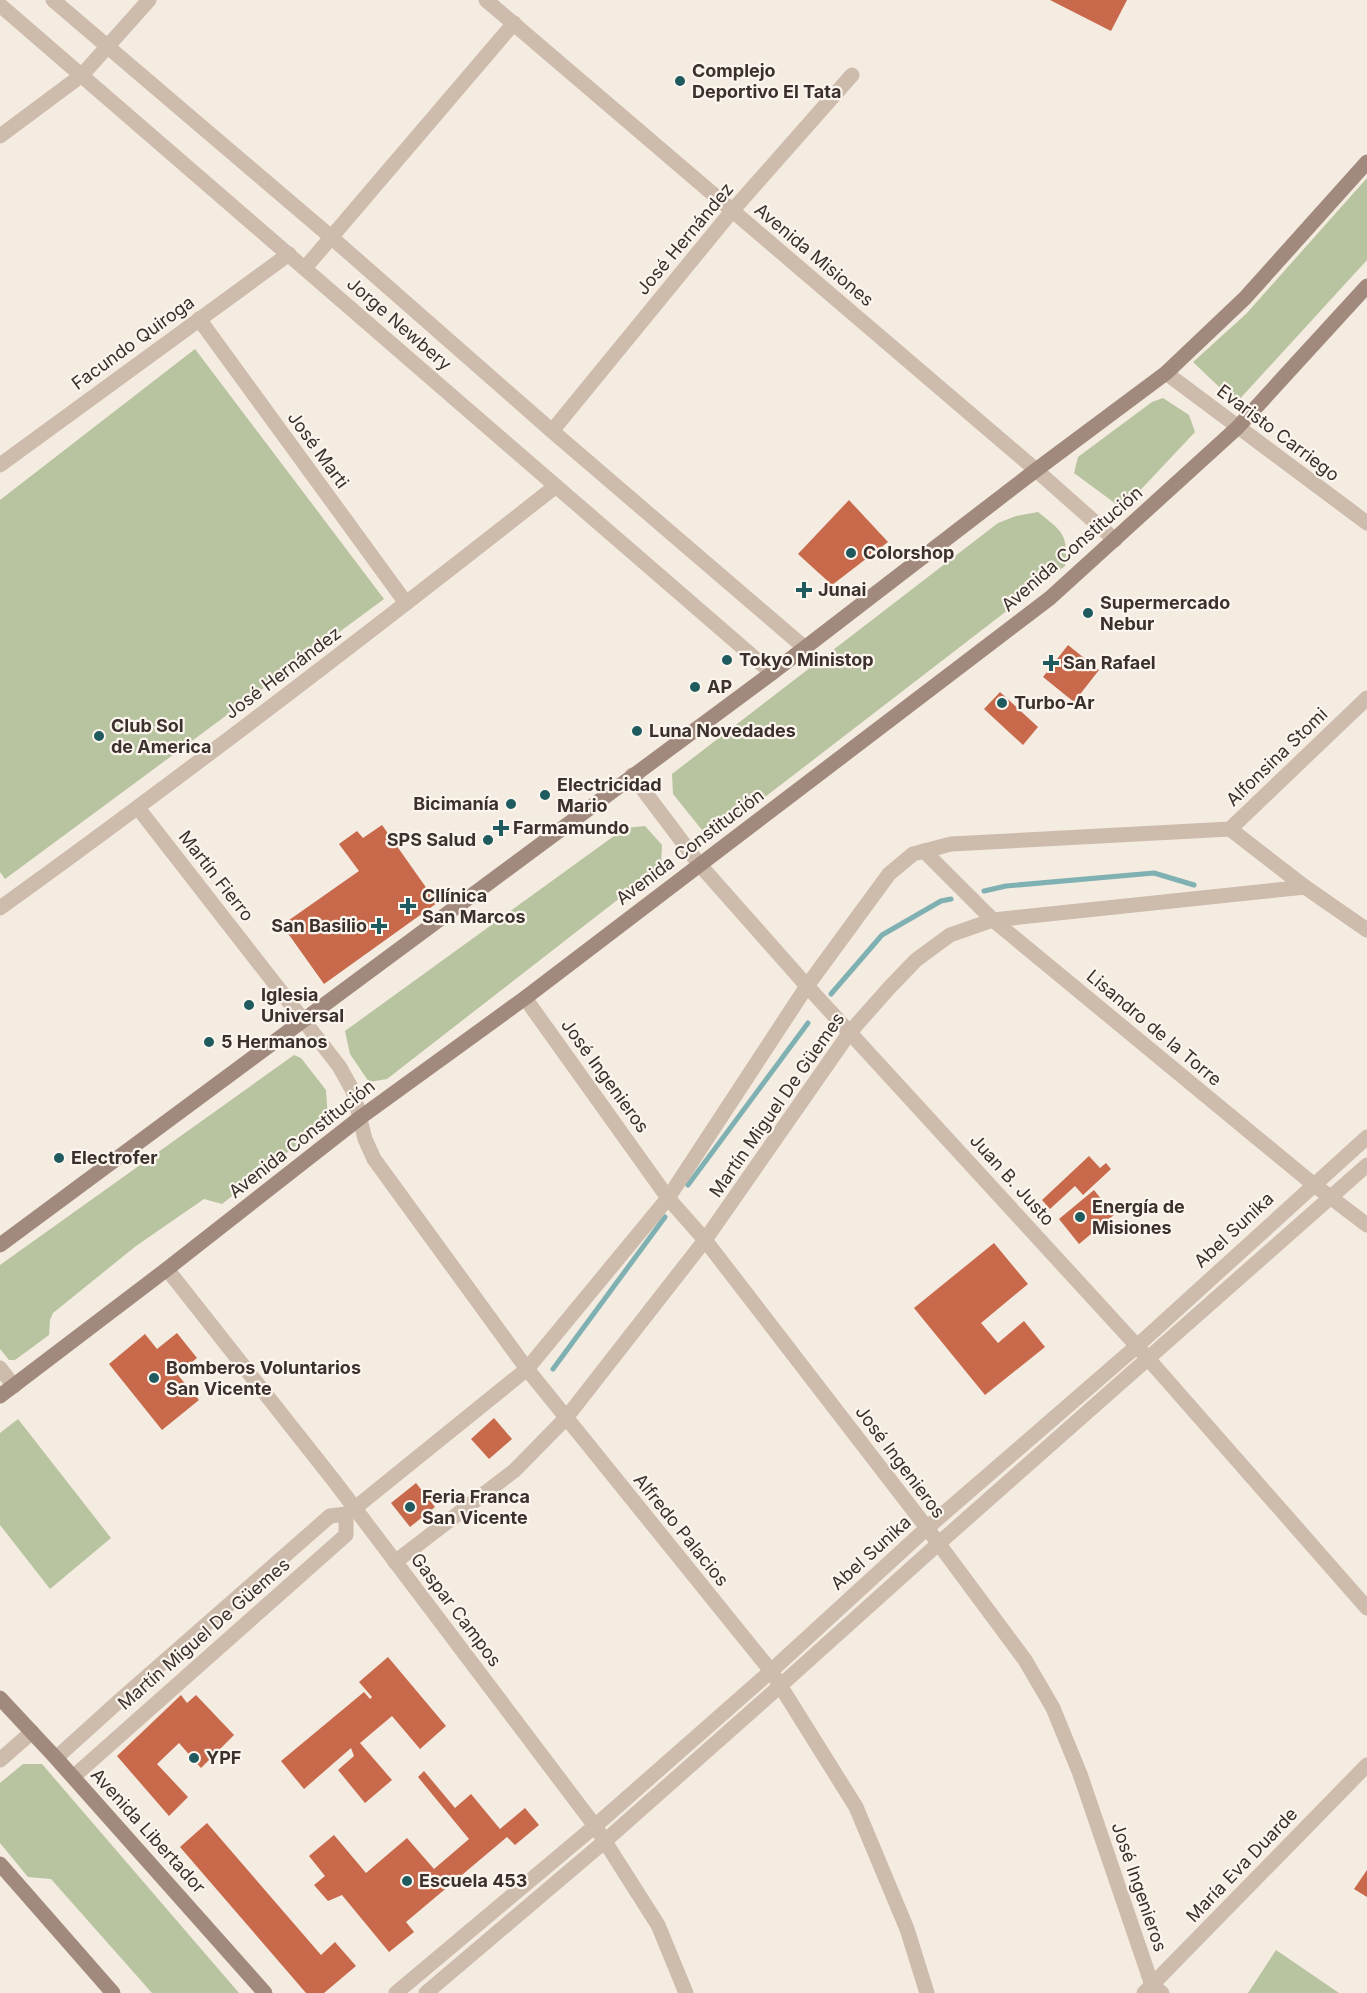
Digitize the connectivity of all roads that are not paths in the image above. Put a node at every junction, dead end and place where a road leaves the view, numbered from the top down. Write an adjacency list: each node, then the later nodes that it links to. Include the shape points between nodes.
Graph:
1 (52, 0): 6 (street, Jorge Newbery)
2 (149, 0): 6 (street)
3 (486, 0): 5 (street, Avenida Misiones)
4 (0, 5): 7 (street, Jorge Newbery)
5 (514, 23): 11 (street, Avenida Misiones); 12 (street)
6 (108, 46): 7 (street); 12 (street, Jorge Newbery)
7 (82, 75): 9 (street); 13 (street, Jorge Newbery)
8 (852, 75): 11 (street, José Hernández)
9 (0, 136)
10 (1367, 162): 17 (main road, via 1245,298)
11 (732, 211): 19 (street, José Hernández); 21 (street, Avenida Misiones)
12 (331, 237): 14 (street); 19 (street, Jorge Newbery)
13 (289, 254): 14 (street, Jorge Newbery); 16 (street, Facundo Quiroga)
14 (305, 268): 22 (street, Jorge Newbery)
15 (1367, 286): 18 (main road, Avenida Constitución)
16 (199, 319): 20 (street, Facundo Quiroga); 25 (street, José Marti)
17 (1166, 374): 18 (street, Evaristo Carriego); 21 (main road)
18 (1237, 428): 23 (street, Evaristo Carriego); 24 (main road, Avenida Constitución)
19 (552, 430): 26 (street, Jorge Newbery)
20 (0, 465)
21 (1036, 470): 24 (street, Avenida Misiones); 26 (main road)
22 (556, 486): 25 (street, José Hernández); 27 (street, Jorge Newbery)
23 (1367, 523)
24 (1115, 540): 33 (main road, Avenida Constitución, via 1050,598)
25 (406, 603): 30 (street, José Hernández)
26 (805, 648): 27 (main road)
27 (772, 673): 29 (main road)
28 (1367, 698): 31 (street, Alfonsina Stomi)
29 (632, 775): 33 (street, Juan B. Justo); 40 (main road)
30 (138, 808): 35 (street, José Hernández); 40 (street, Martín Fierro)
31 (1230, 829): 32 (street, Martín Miguel De Güemes, via 951,844); 34 (street, Alfonsina Stomi)
32 (924, 851): 36 (street, Lisandro de la Torre); 38 (street, Martín Miguel De Güemes, via 913,854 889,874)
33 (699, 864): 38 (street, Juan B. Justo); 39 (main road, Avenida Constitución)
34 (1305, 887): 36 (street, Martín Miguel De Güemes); 37 (street, Alfonsina Stomi)
35 (0, 908)
36 (993, 921): 41 (street, Martín Miguel De Güemes, via 950,935 916,960); 45 (street, Lisandro de la Torre)
37 (1367, 930)
38 (807, 986): 41 (street, Juan B. Justo); 46 (street, Martín Miguel De Güemes)
39 (525, 998): 42 (main road, Avenida Constitución); 46 (street, José Ingenieros)
40 (304, 1018): 42 (street, Martín Fierro, via 339,1066); 50 (main road)
41 (850, 1032): 49 (street, Martín Miguel De Güemes); 52 (street, Juan B. Justo)
42 (361, 1117): 51 (main road, Avenida Constitución); 55 (street, Alfredo Palacios, via 374,1159)
43 (1367, 1137): 45 (street, Abel Sunika)
44 (1367, 1165): 47 (street)
45 (1313, 1184): 47 (street, Lisandro de la Torre); 52 (street, Abel Sunika)
46 (668, 1198): 49 (street, José Ingenieros); 55 (street, Martín Miguel De Güemes)
47 (1331, 1198): 48 (street, Lisandro de la Torre); 53 (street)
48 (1367, 1225)
49 (705, 1240): 58 (street, Martín Miguel De Güemes); 60 (street, José Ingenieros)
50 (0, 1245)
51 (167, 1269): 56 (main road, Avenida Constitución); 59 (street, Gaspar Campos)
52 (1137, 1346): 53 (street, Juan B. Justo); 60 (street, Abel Sunika)
53 (1148, 1359): 61 (street); 63 (street, Juan B. Justo)
54 (0, 1368): 56 (street)
55 (527, 1369): 58 (street, Alfredo Palacios); 59 (street, Martín Miguel De Güemes)
56 (14, 1386): 57 (main road, Avenida Constitución)
57 (0, 1396)
58 (566, 1418): 62 (street, Martín Miguel De Güemes, via 514,1470); 64 (street, Alfredo Palacios)
59 (350, 1511): 62 (street, Gaspar Campos); 68 (street, Martín Miguel De Güemes, via 330,1516); 71 (street, Martín Miguel De Güemes, via 346,1535)
60 (927, 1528): 61 (street, José Ingenieros); 64 (street, Abel Sunika)
61 (938, 1544): 65 (street); 75 (street, José Ingenieros, via 1025,1660 1053,1708 1080,1774)
62 (395, 1562): 72 (street, Gaspar Campos)
63 (1367, 1608)
64 (771, 1671): 65 (street, Alfredo Palacios); 72 (street, Abel Sunika)
65 (780, 1686): 73 (street); 81 (street, Alfredo Palacios, via 856,1807 907,1929)
66 (0, 1698): 67 (main road, Avenida Libertador)
67 (32, 1732): 68 (main road, Avenida Libertador); 69 (street)
68 (56, 1758): 71 (main road, Avenida Libertador)
69 (0, 1760)
70 (1367, 1765): 75 (street, María Eva Duarde)
71 (73, 1777): 77 (main road, Avenida Libertador)
72 (595, 1826): 73 (street, Gaspar Campos); 78 (street, Abel Sunika)
73 (605, 1841): 79 (street); 80 (street, Gaspar Campos, via 658,1925)
74 (0, 1864): 76 (main road)
75 (1153, 1990)
76 (113, 1993)
77 (265, 1993)
78 (396, 1993)
79 (426, 1993)
80 (686, 1993)
81 (927, 1993)

